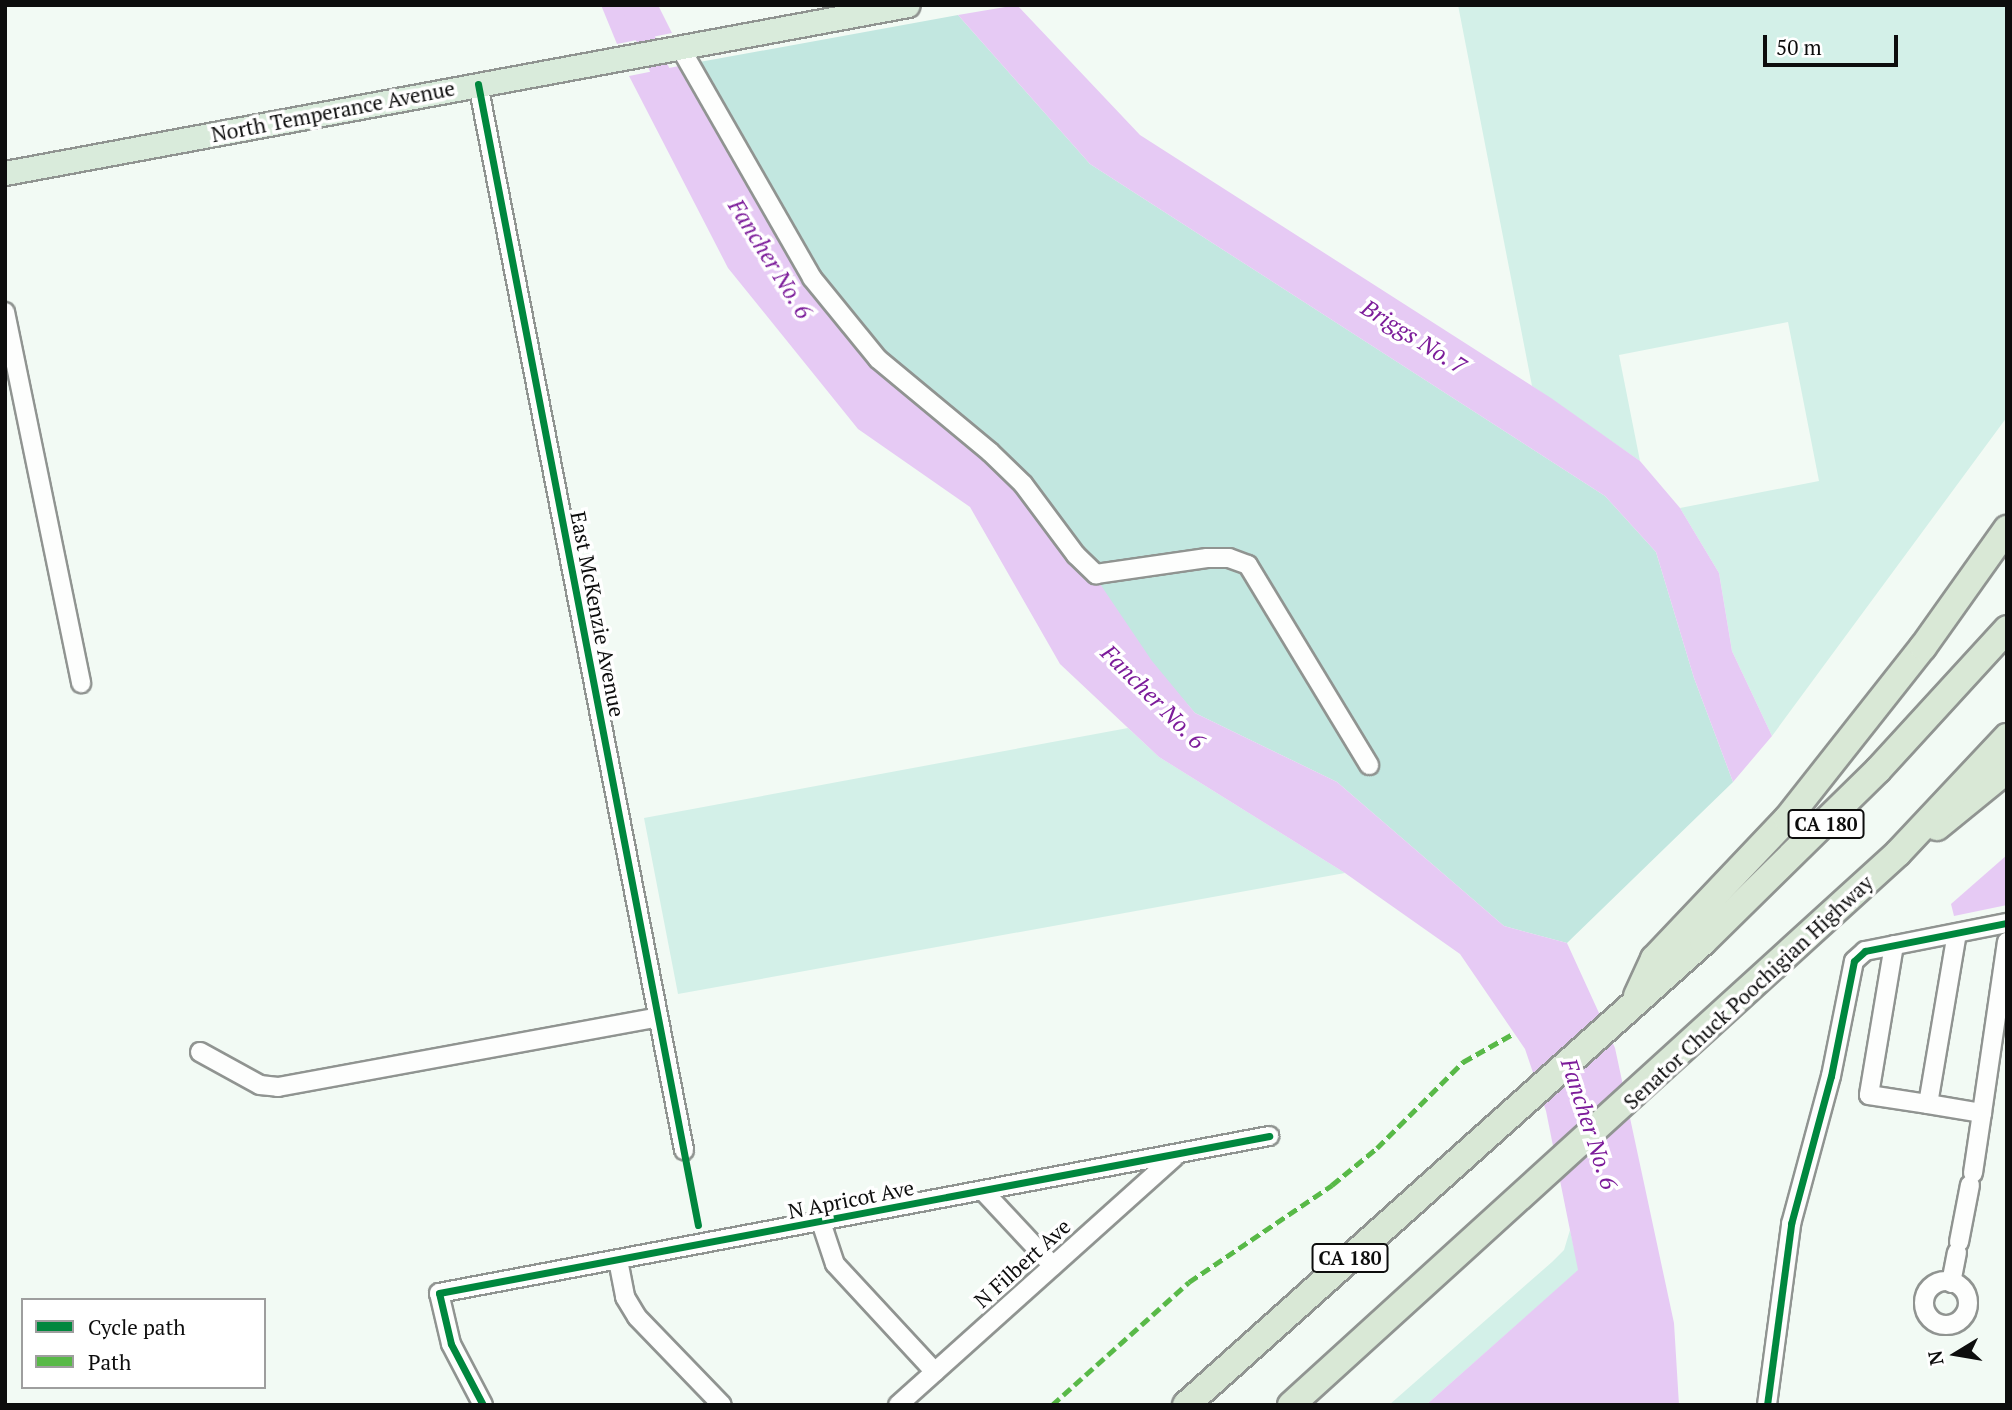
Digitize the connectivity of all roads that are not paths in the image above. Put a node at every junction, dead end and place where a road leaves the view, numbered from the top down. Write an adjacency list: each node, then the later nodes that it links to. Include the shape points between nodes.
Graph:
1 (908, 5): 2 (main road, North Temperance Avenue)
2 (853, 10): 3 (main road, North Temperance Avenue)
3 (670, 51): 4 (main road, North Temperance Avenue); 11 (street, via 812,278 878,359 990,452 1096,574 1208,558 1229,558 1248,565)
4 (478, 84): 5 (main road, North Temperance Avenue); 19 (street, East McKenzie Avenue)
5 (5, 173)
6 (5, 312): 9 (street)
7 (2007, 529): 18 (highway, via 1841,753 1743,869 1654,959)
8 (2007, 629): 18 (highway, CA 180, via 1812,838)
9 (81, 684)
10 (2007, 737): 13 (highway, Senator Chuck Poochigian Highway)
11 (1369, 765)
12 (2007, 770): 13 (highway)
13 (1898, 853): 36 (highway, Senator Chuck Poochigian Highway)
14 (2007, 923): 15 (street)
15 (1956, 933): 17 (street); 21 (street)
16 (2007, 942): 22 (street)
17 (1894, 945): 21 (street, via 1869,1095); 37 (street, via 1865,951 1854,961 1791,1224)
18 (1632, 1007): 35 (highway, CA 180)
19 (658, 1017): 20 (street, via 278,1087 260,1085); 24 (street, East McKenzie Avenue)
20 (200, 1052)
21 (1928, 1104): 22 (street)
22 (1982, 1113): 30 (street)
23 (1269, 1136): 25 (street, N Apricot Ave)
24 (684, 1150)
25 (1175, 1156): 26 (street, N Apricot Ave); 29 (street, N Filbert Ave)
26 (984, 1192): 27 (street, N Apricot Ave); 29 (street)
27 (821, 1222): 28 (street, N Apricot Ave); 31 (street, via 835,1264)
28 (618, 1260): 32 (street, N Apricot Ave, via 439,1293 451,1344); 33 (street, via 625,1297 637,1317)
29 (1053, 1266): 31 (street, N Filbert Ave)
30 (1951, 1283)
31 (935, 1371): 34 (street, N Filbert Ave)
32 (483, 1405)
33 (722, 1405)
34 (898, 1405)
35 (1186, 1405)
36 (1291, 1405)
37 (1767, 1405)

